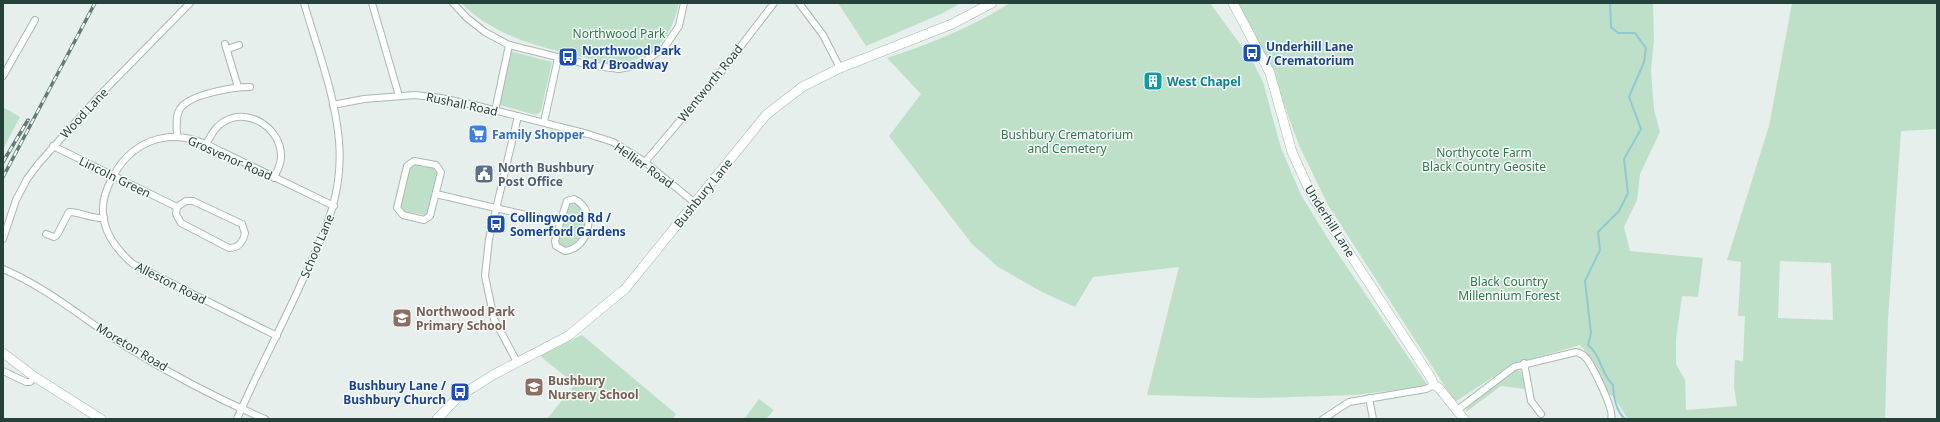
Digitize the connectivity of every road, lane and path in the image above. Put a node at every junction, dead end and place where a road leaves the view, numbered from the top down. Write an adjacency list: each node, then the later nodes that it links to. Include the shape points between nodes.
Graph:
1 (190, 3): 25 (street, Wood Lane)
2 (304, 3): 19 (street, School Lane)
3 (372, 3): 18 (street)
4 (453, 3): 11 (street, via 485,32)
5 (684, 3): 13 (street, via 679,26 671,39 664,48 639,65 607,68)
6 (774, 3): 26 (street, Wentworth Road)
7 (799, 3): 14 (street, via 823,35)
8 (992, 3): 14 (street, Bushbury Lane, via 952,24)
9 (1233, 3): 45 (street, Underhill Lane, via 1270,73 1292,152 1314,199)
10 (35, 20): 15 (street)
11 (509, 44): 13 (street); 20 (street)
12 (239, 45): 16 (street, via 226,46)
13 (558, 58): 22 (street)
14 (840, 68): 30 (street, Bushbury Lane, via 802,87 766,115)
15 (3, 76)
16 (238, 87): 17 (street); 23 (street, via 201,96 183,105 177,117)
17 (250, 88)
18 (399, 96): 19 (street, Rushall Road); 20 (street, Rushall Road, via 415,94 441,98)
19 (333, 105): 31 (street, School Lane, via 339,155)
20 (495, 111): 21 (street, Rushall Road)
21 (518, 116): 22 (street, Hellier Road); 33 (street)
22 (544, 122): 26 (street, Hellier Road, via 613,142)
23 (177, 136): 24 (street, Grosvenor Road); 27 (street, Grosvenor Road, via 154,140 132,152)
24 (206, 144): 28 (street, Grosvenor Road); 28 (street, via 214,130 229,119 249,118 263,124 274,134 280,150 280,162)
25 (53, 146): 27 (street, Lincoln Green); 37 (street, Wood Lane, via 21,188)
26 (645, 162): 30 (street, Hellier Road)
27 (113, 176): 32 (street, Lincoln Green); 34 (street, Alleston Road, via 103,203)
28 (274, 178): 31 (street, Grosvenor Road)
29 (436, 194): 29 (street, via 440,175 438,167 411,162 407,166 398,211 403,215 426,219 430,216); 33 (street)
30 (695, 203): 41 (street, Bushbury Lane, via 644,268 614,299 568,336)
31 (334, 206): 39 (street, School Lane, via 328,227)
32 (177, 208): 32 (street, via 183,202 190,201 224,215 242,224 245,229 244,238 238,246 229,248 180,223 176,214)
33 (497, 208): 35 (street); 41 (street, via 487,253 487,292 494,318)
34 (104, 218): 36 (street, via 96,219 77,212 69,212 57,235 54,237); 39 (street, Alleston Road, via 105,226 117,249 133,264)
35 (560, 223): 35 (street, via 567,201 574,199 584,207 588,214 588,232 575,249 565,251 556,246)
36 (46, 234)
37 (3, 239)
38 (3, 269): 47 (street, Moreton Road, via 33,284 127,347)
39 (277, 336): 47 (street, School Lane)
40 (3, 353): 44 (street)
41 (517, 362): 53 (street, Bushbury Lane, via 458,397)
42 (1524, 363): 48 (street, via 1508,370); 49 (street, via 1531,401); 57 (street, via 1568,353 1581,353 1605,396 1612,413)
43 (3, 372): 44 (street, via 26,382)
44 (35, 377): 50 (street)
45 (1434, 385): 46 (street, via 1426,389); 48 (street, Underhill Lane)
46 (1369, 398): 54 (street, via 1349,402); 55 (street)
47 (241, 409): 51 (street, School Lane); 52 (street, Moreton Road)
48 (1456, 411): 56 (street, Underhill Lane)
49 (1541, 414)
50 (101, 419)
51 (237, 419)
52 (265, 419)
53 (437, 419)
54 (1323, 419)
55 (1373, 419)
56 (1464, 419)
57 (1611, 419)

